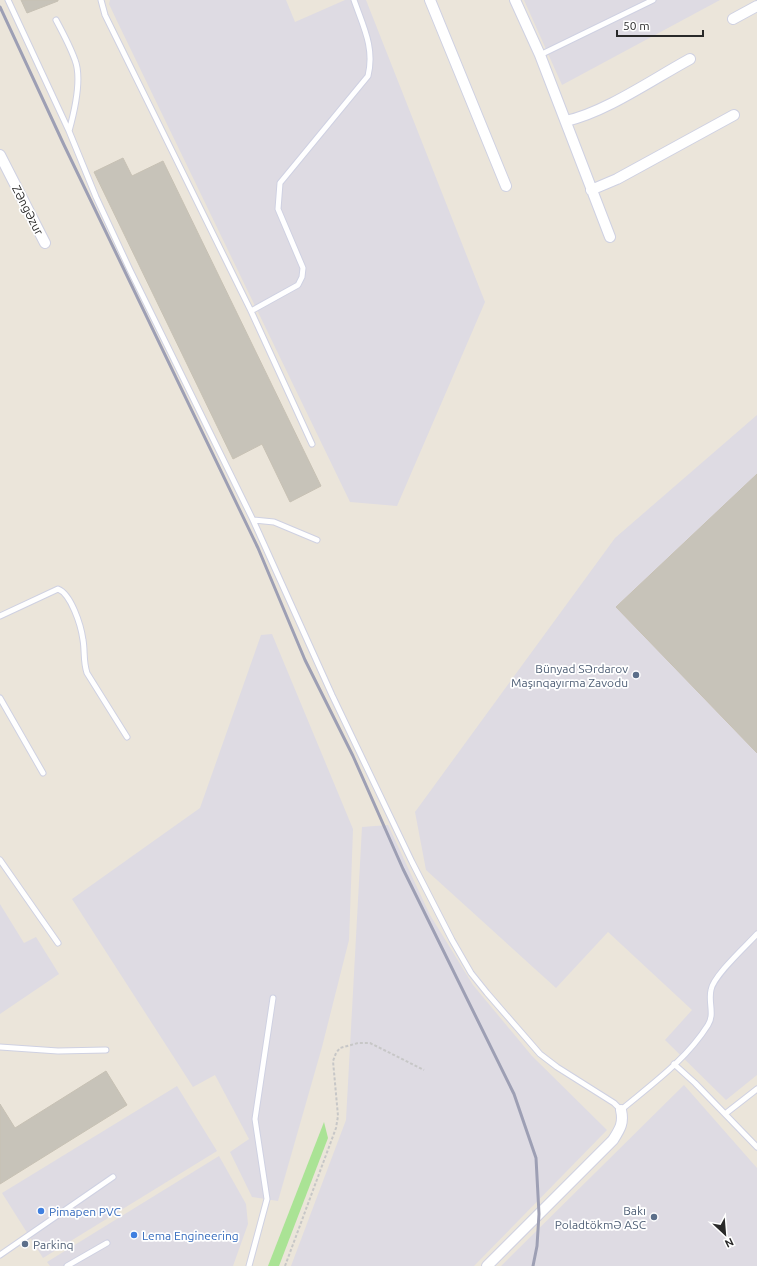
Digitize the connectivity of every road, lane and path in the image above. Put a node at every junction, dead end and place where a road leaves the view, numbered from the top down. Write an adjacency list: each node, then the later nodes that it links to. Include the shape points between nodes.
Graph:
1 (8, 0): 14 (lane)
2 (101, 0): 20 (lane, via 105,15)
3 (354, 0): 20 (lane, via 370,45 371,62 368,76 280,183 278,209 303,268 302,277 298,285)
4 (430, 0): 16 (street)
5 (514, 0): 10 (street)
6 (653, 0): 10 (lane)
7 (757, 6): 8 (street)
8 (733, 19)
9 (56, 20): 14 (lane, via 76,61 74,112)
10 (540, 55): 13 (street)
11 (690, 59): 13 (street, via 598,110)
12 (734, 116): 17 (street)
13 (566, 121): 17 (street)
14 (69, 131): 22 (lane, via 130,270)
15 (0, 155): 19 (street, Zəngəzur)
16 (506, 186)
17 (592, 190): 18 (street)
18 (610, 237)
19 (45, 243)
20 (251, 310): 21 (lane)
21 (312, 444)
22 (253, 520): 23 (lane, via 274,522); 37 (lane, via 332,696 412,862 471,973 540,1054)
23 (317, 540)
24 (0, 616): 26 (lane, via 58,589 64,591 82,634 83,662 87,673)
25 (0, 698): 27 (lane)
26 (127, 737)
27 (43, 772)
28 (0, 860): 30 (lane)
29 (757, 934): 34 (lane, via 716,978 711,989 712,1017 682,1058)
30 (58, 943)
31 (273, 998): 44 (lane, via 255,1119 267,1199)
32 (0, 1047): 33 (lane, via 58,1051)
33 (106, 1050)
34 (674, 1064): 37 (lane); 38 (lane)
35 (424, 1070): 45 (path, via 370,1043 340,1048 336,1053 333,1062 338,1116 336,1128)
36 (757, 1089): 38 (lane)
37 (621, 1110): 46 (street, via 621,1127 613,1140)
38 (725, 1114): 39 (lane)
39 (757, 1148)
40 (113, 1177): 42 (lane)
41 (107, 1243): 43 (lane)
42 (0, 1255)
43 (67, 1266)
44 (249, 1266)
45 (284, 1266)
46 (487, 1266)

